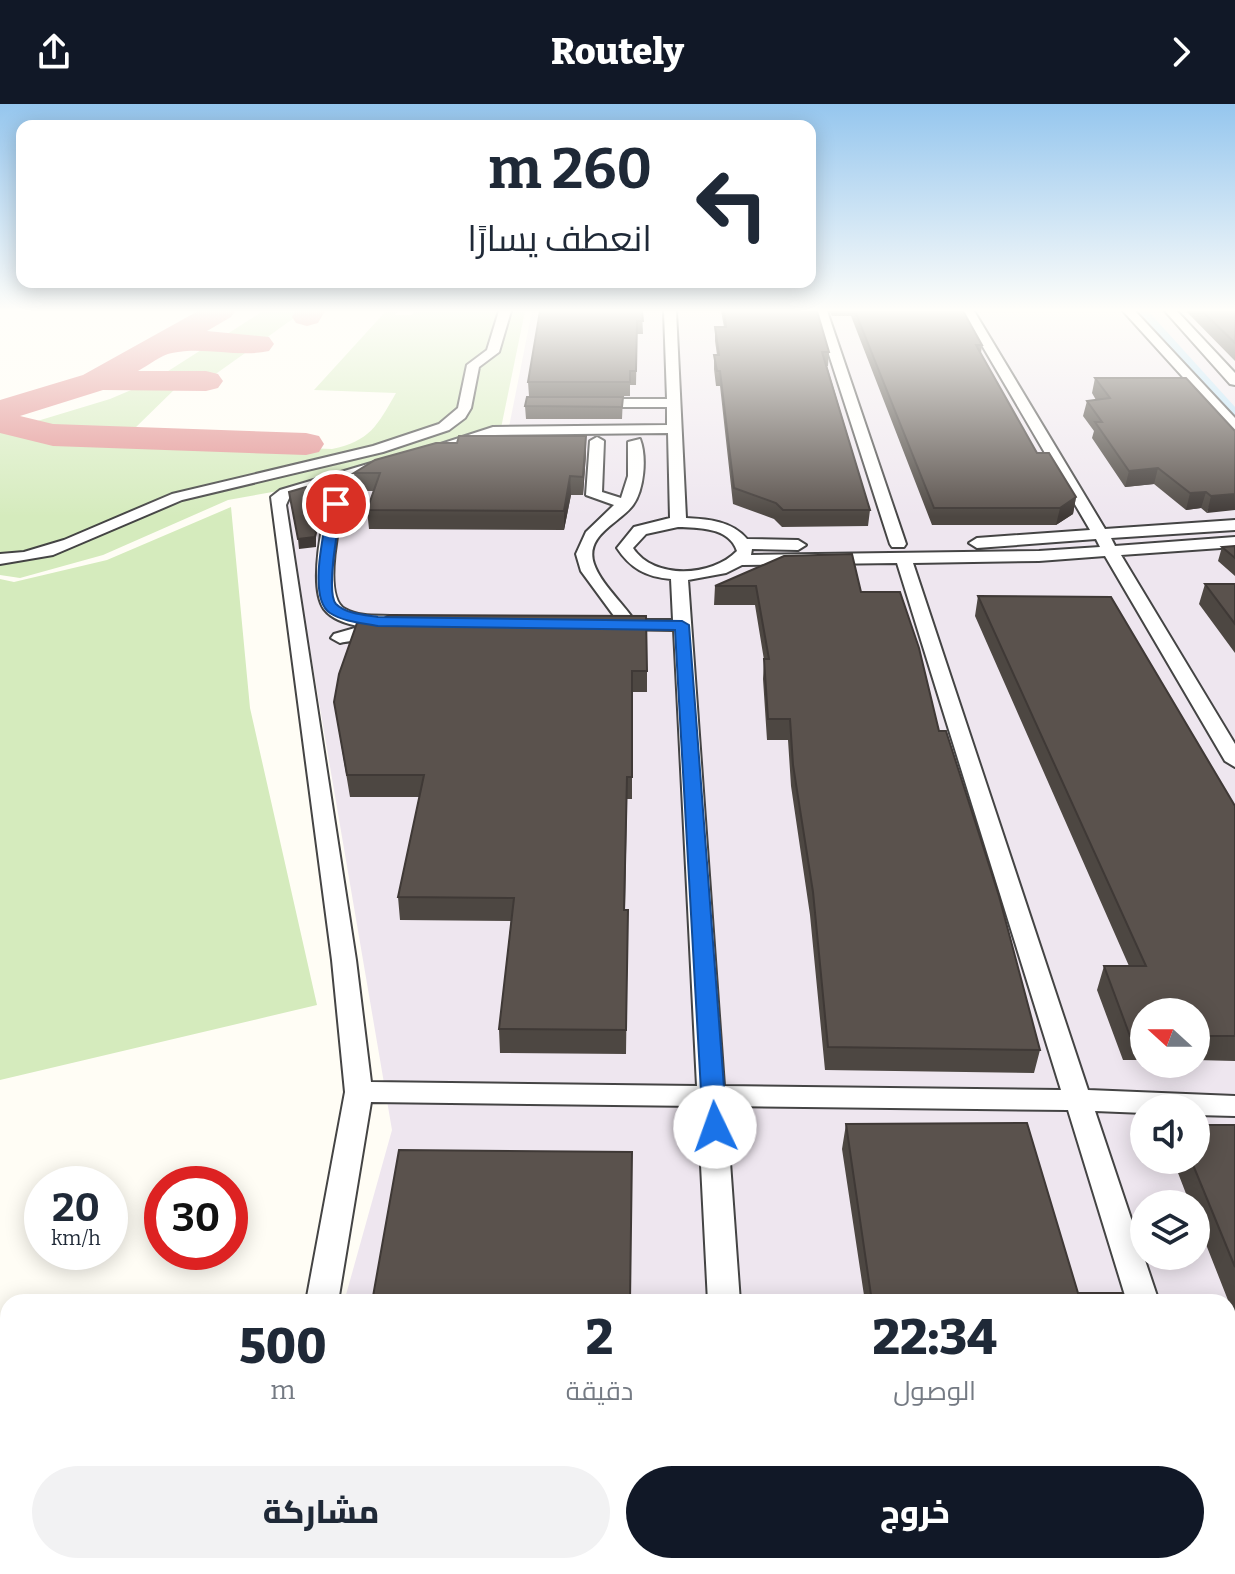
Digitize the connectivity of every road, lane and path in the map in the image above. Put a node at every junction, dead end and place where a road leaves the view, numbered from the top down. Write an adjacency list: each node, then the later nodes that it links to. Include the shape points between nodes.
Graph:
1 (470, 380): 20 (street, via 466,409 444,427 323,464 179,496 54,552)
2 (673, 380): 7 (street)
3 (844, 380): 18 (street)
4 (1008, 380): 15 (street)
5 (1192, 380): 8 (street)
6 (582, 403): 7 (street)
7 (674, 403): 9 (street)
8 (1235, 426)
9 (675, 435): 11 (street); 13 (street); 26 (street, via 493,431 279,497)
10 (597, 441): 11 (street); 12 (street, via 594,495); 24 (street, via 491,444 354,482 336,504 326,598 332,608 361,620 419,628)
11 (635, 442): 12 (street, via 635,480)
12 (626, 504): 22 (street, via 583,550 585,563)
13 (678, 522): 17 (street, via 718,527 735,535); 21 (street, via 646,528 625,548 647,568)
14 (1235, 525): 15 (street)
15 (1100, 535): 18 (street); 19 (street)
16 (1235, 542): 19 (street)
17 (742, 552): 18 (street); 21 (street, via 716,572)
18 (901, 552): 19 (street); 28 (street)
19 (1112, 553): 25 (street)
20 (0, 559)
21 (679, 575): 23 (street)
22 (629, 625): 23 (street); 23 (street, via 602,629)
23 (682, 630): 27 (street)
24 (340, 638)
25 (1235, 761)
26 (359, 1092): 27 (street); 30 (street)
27 (714, 1098): 28 (street); 31 (street)
28 (1079, 1100): 29 (street); 32 (street)
29 (1235, 1106)
30 (323, 1294)
31 (724, 1294)
32 (1140, 1294)

